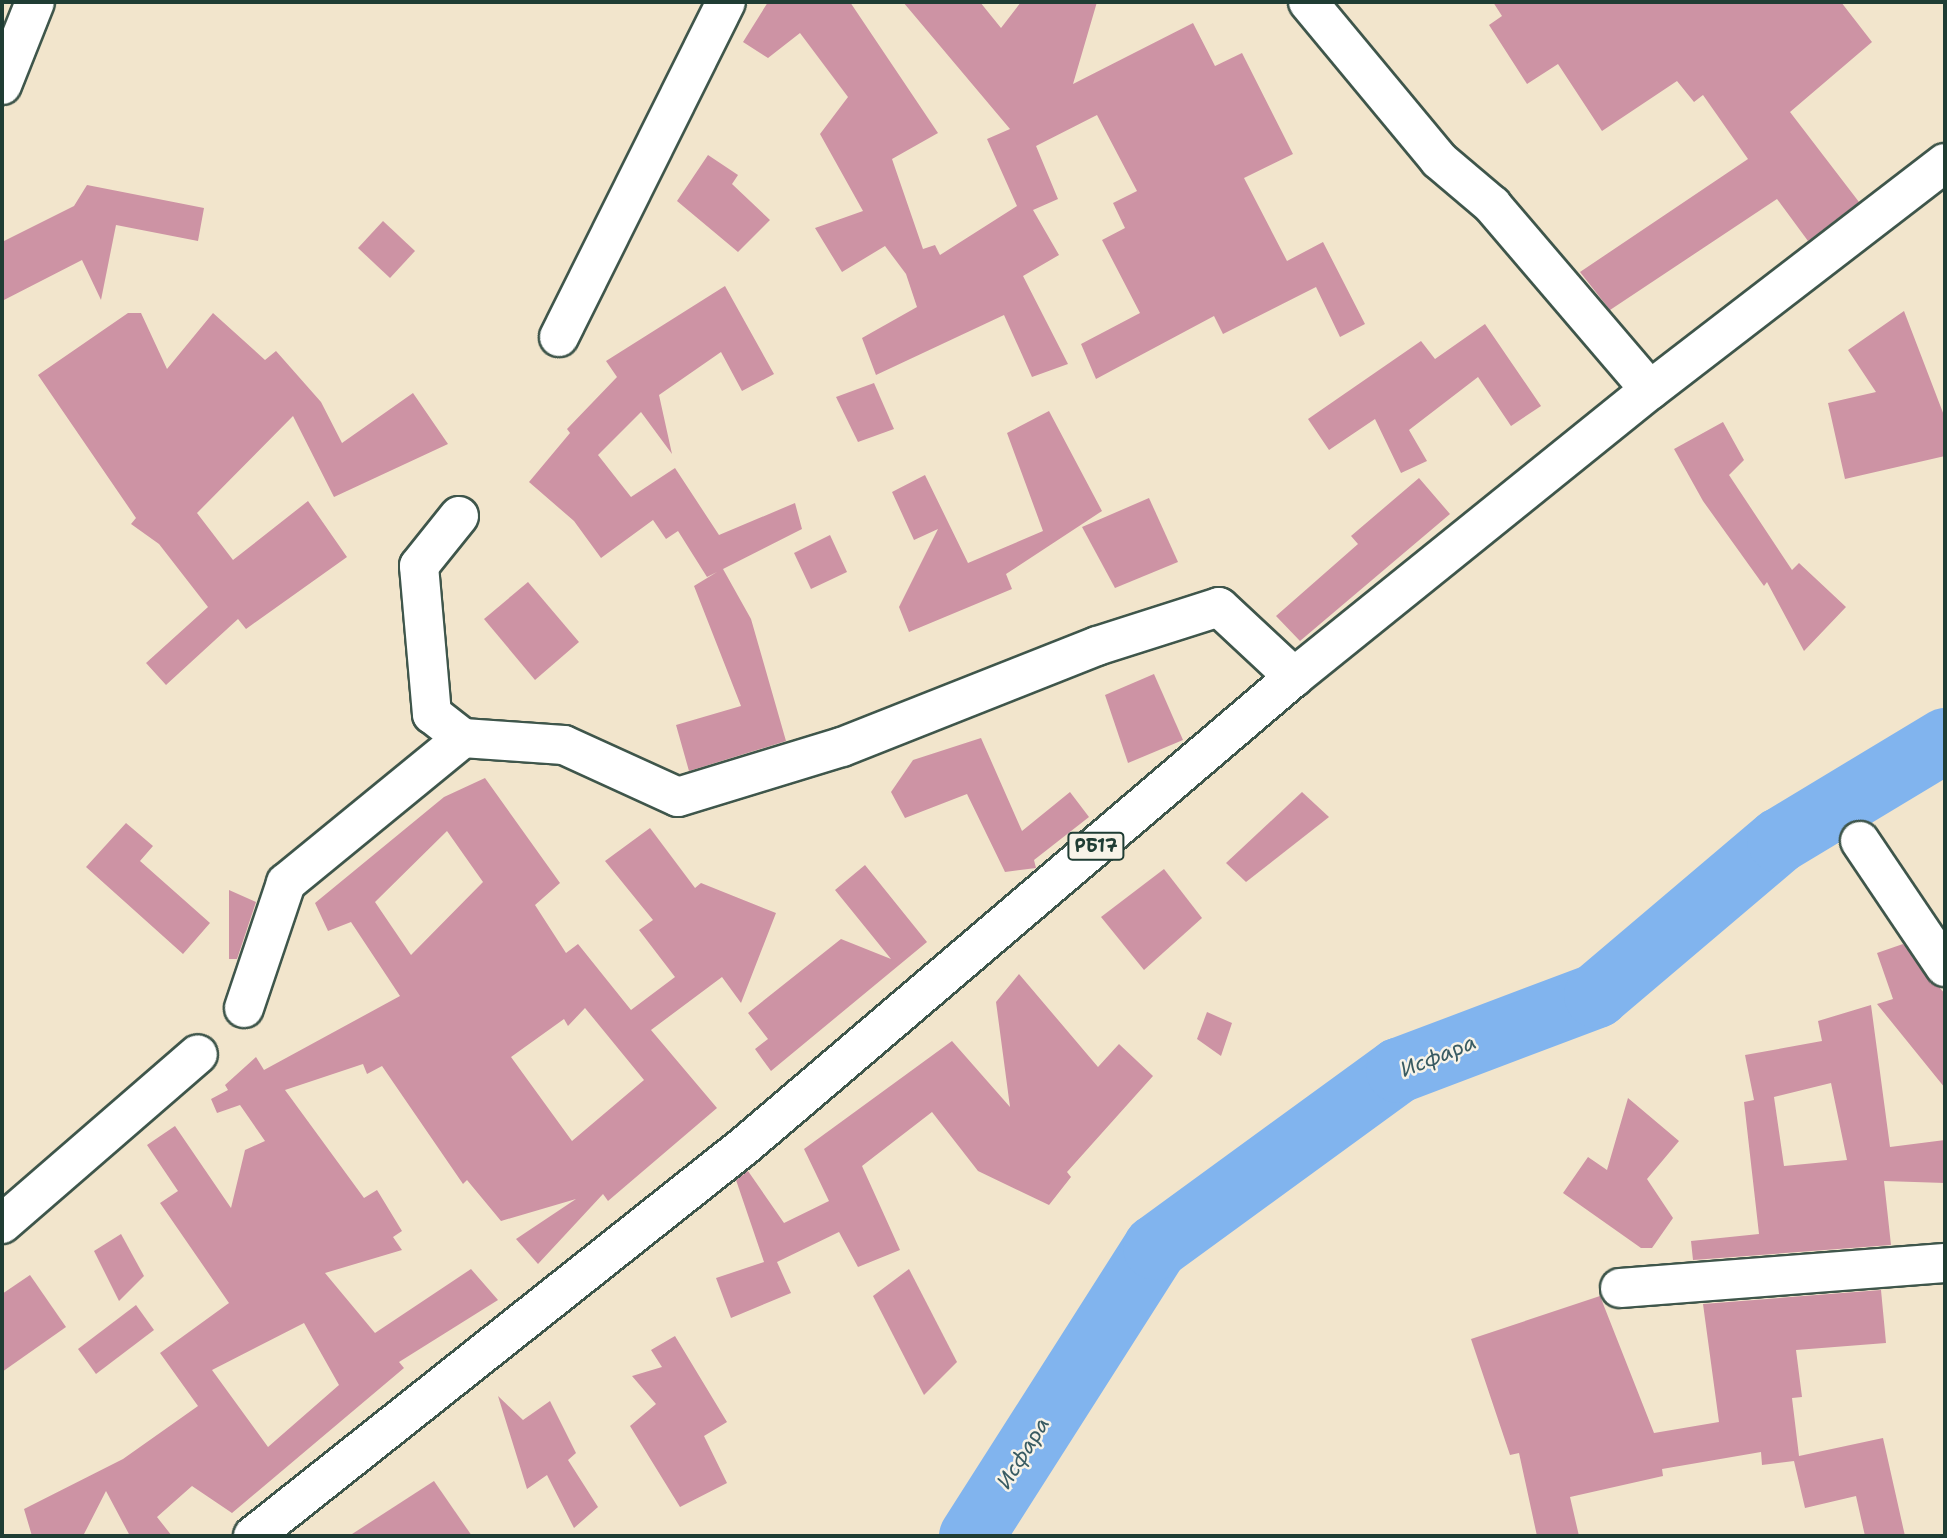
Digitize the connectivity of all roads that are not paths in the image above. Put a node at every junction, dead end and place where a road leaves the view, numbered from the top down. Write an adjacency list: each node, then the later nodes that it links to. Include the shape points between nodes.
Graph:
1 (35, 2): 4 (street)
2 (726, 2): 6 (street)
3 (1308, 2): 7 (street, via 1439,160 1492,205)
4 (2, 85)
5 (1945, 163): 7 (street, РБ17)
6 (559, 337)
7 (1650, 390): 9 (street, РБ17)
8 (459, 516): 10 (street, via 419,566 432,714)
9 (1294, 677): 10 (street, via 1219,607 1097,646 842,747 678,797 564,745); 18 (street, РБ17, via 743,1147)
10 (463, 738): 13 (street, via 286,883)
11 (1860, 841): 12 (street)
12 (1945, 967)
13 (244, 1008)
14 (198, 1054): 15 (street)
15 (2, 1224)
16 (1945, 1263): 17 (street)
17 (1620, 1288)
18 (253, 1536)

